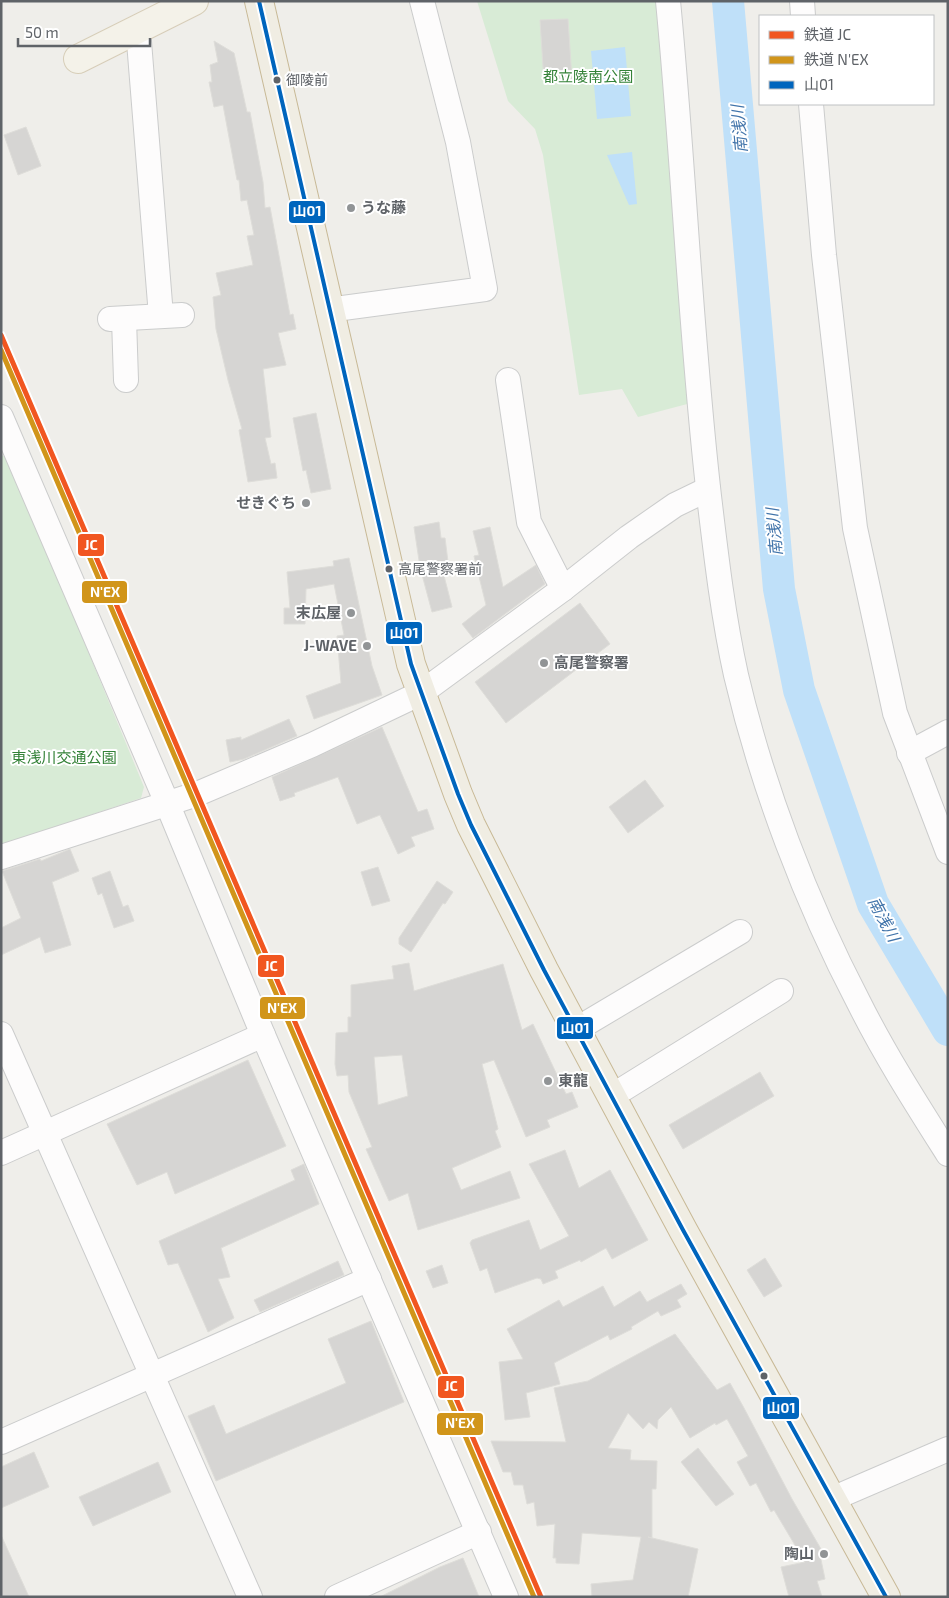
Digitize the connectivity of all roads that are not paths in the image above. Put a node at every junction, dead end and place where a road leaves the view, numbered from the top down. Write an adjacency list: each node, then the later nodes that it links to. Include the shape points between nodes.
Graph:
1 (194, 1): 7 (main road)
2 (259, 1): 10 (highway)
3 (422, 1): 10 (street, via 458,142 485,289)
4 (668, 1): 14 (street, via 694,359)
5 (802, 1): 6 (street)
6 (803, 15)
7 (138, 29): 8 (main road); 11 (street, via 171,315 117,319)
8 (78, 59)
9 (811, 105): 18 (street, via 854,528 895,714)
10 (328, 310): 16 (highway, via 411,664)
11 (126, 380)
12 (508, 380): 15 (street, via 530,522)
13 (4, 431): 19 (street)
14 (708, 489): 15 (street, via 667,510); 30 (street, via 736,674 770,792 805,883 858,1003)
15 (563, 589): 16 (street)
16 (421, 693): 19 (street, via 312,745); 24 (highway, via 471,825)
17 (948, 732): 18 (street)
18 (909, 753): 20 (street)
19 (167, 804): 21 (street); 26 (street)
20 (948, 852)
21 (1, 858)
22 (740, 932): 24 (street)
23 (781, 990): 27 (street)
24 (577, 1030): 27 (highway)
25 (1, 1035): 28 (street)
26 (263, 1035): 28 (street); 31 (street)
27 (612, 1096): 35 (highway, via 682,1230)
28 (46, 1133): 29 (street); 32 (street)
29 (1, 1153)
30 (948, 1154)
31 (369, 1279): 32 (street); 36 (street)
32 (153, 1376): 33 (street); 37 (street)
33 (1, 1442)
34 (948, 1449): 35 (street)
35 (832, 1499): 40 (highway)
36 (479, 1532): 38 (street); 39 (street)
37 (250, 1597)
38 (338, 1597)
39 (506, 1597)
40 (886, 1597)

